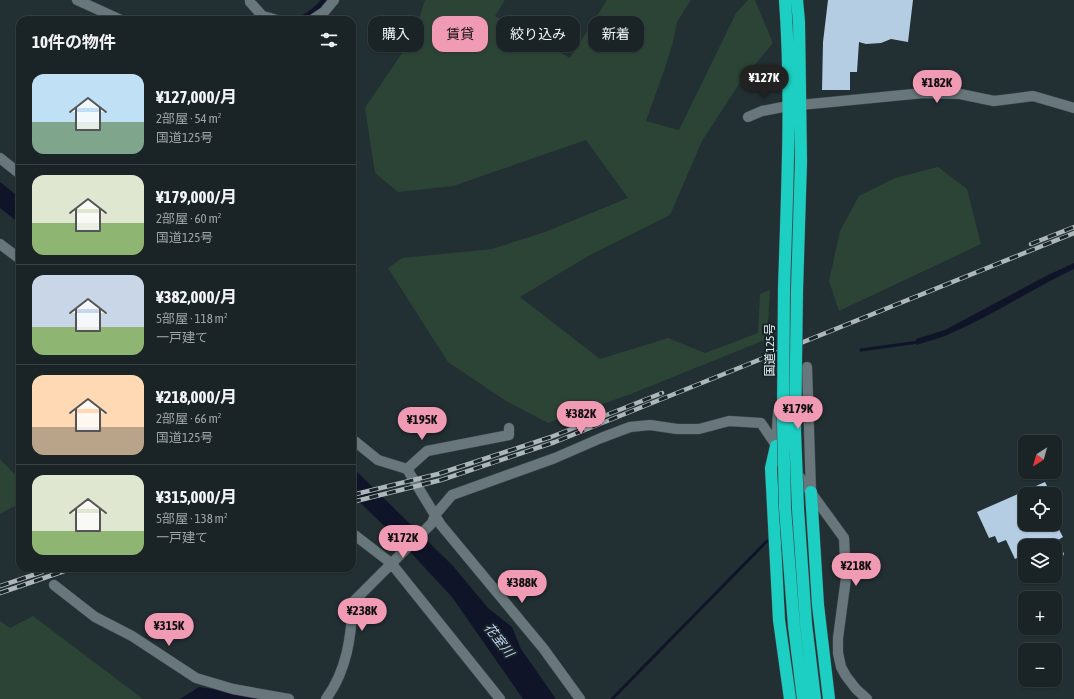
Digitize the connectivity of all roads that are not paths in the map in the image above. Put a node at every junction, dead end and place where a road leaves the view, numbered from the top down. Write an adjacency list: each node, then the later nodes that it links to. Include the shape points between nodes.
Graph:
1 (77, 0): 8 (street)
2 (250, 0): 9 (street)
3 (334, 0): 10 (street)
4 (781, 0): 12 (highway)
5 (785, 0): 12 (highway, 国道125号)
6 (797, 0): 11 (highway)
7 (801, 0): 11 (highway)
8 (112, 16)
9 (263, 16)
10 (318, 16)
11 (799, 22): 13 (highway)
12 (787, 30): 14 (highway, 国道125号)
13 (800, 105): 15 (street, via 924,93 960,94 994,101 1033,96); 38 (highway, bridge, via 796,438 806,624)
14 (788, 106): 16 (street, via 762,111); 37 (highway, 国道125号, bridge, via 783,422 785,508 794,626)
15 (1074, 108)
16 (748, 117)
17 (0, 158): 18 (street)
18 (16, 171)
19 (0, 244): 20 (street)
20 (16, 256)
21 (807, 367): 27 (street)
22 (778, 400): 25 (street)
23 (509, 428): 26 (street, via 509,435 427,451)
24 (356, 442): 26 (street, via 378,460)
25 (776, 446): 27 (street); 28 (street, via 761,423 729,421 699,429 650,425 630,427 452,495); 36 (highway, via 771,468 778,604)
26 (406, 469): 28 (street)
27 (811, 492): 39 (highway, via 818,605); 40 (street, via 844,538 846,578 838,653 846,676)
28 (433, 519): 30 (street); 35 (street, via 543,648)
29 (356, 536): 30 (street)
30 (393, 561): 33 (street, via 353,602 346,658 334,688); 34 (street)
31 (54, 585): 32 (street, via 95,617 132,636 196,678 233,689)
32 (289, 699)
33 (326, 699)
34 (500, 699)
35 (580, 699)
36 (790, 699)
37 (803, 699)
38 (815, 699)
39 (829, 699)
40 (867, 699)

